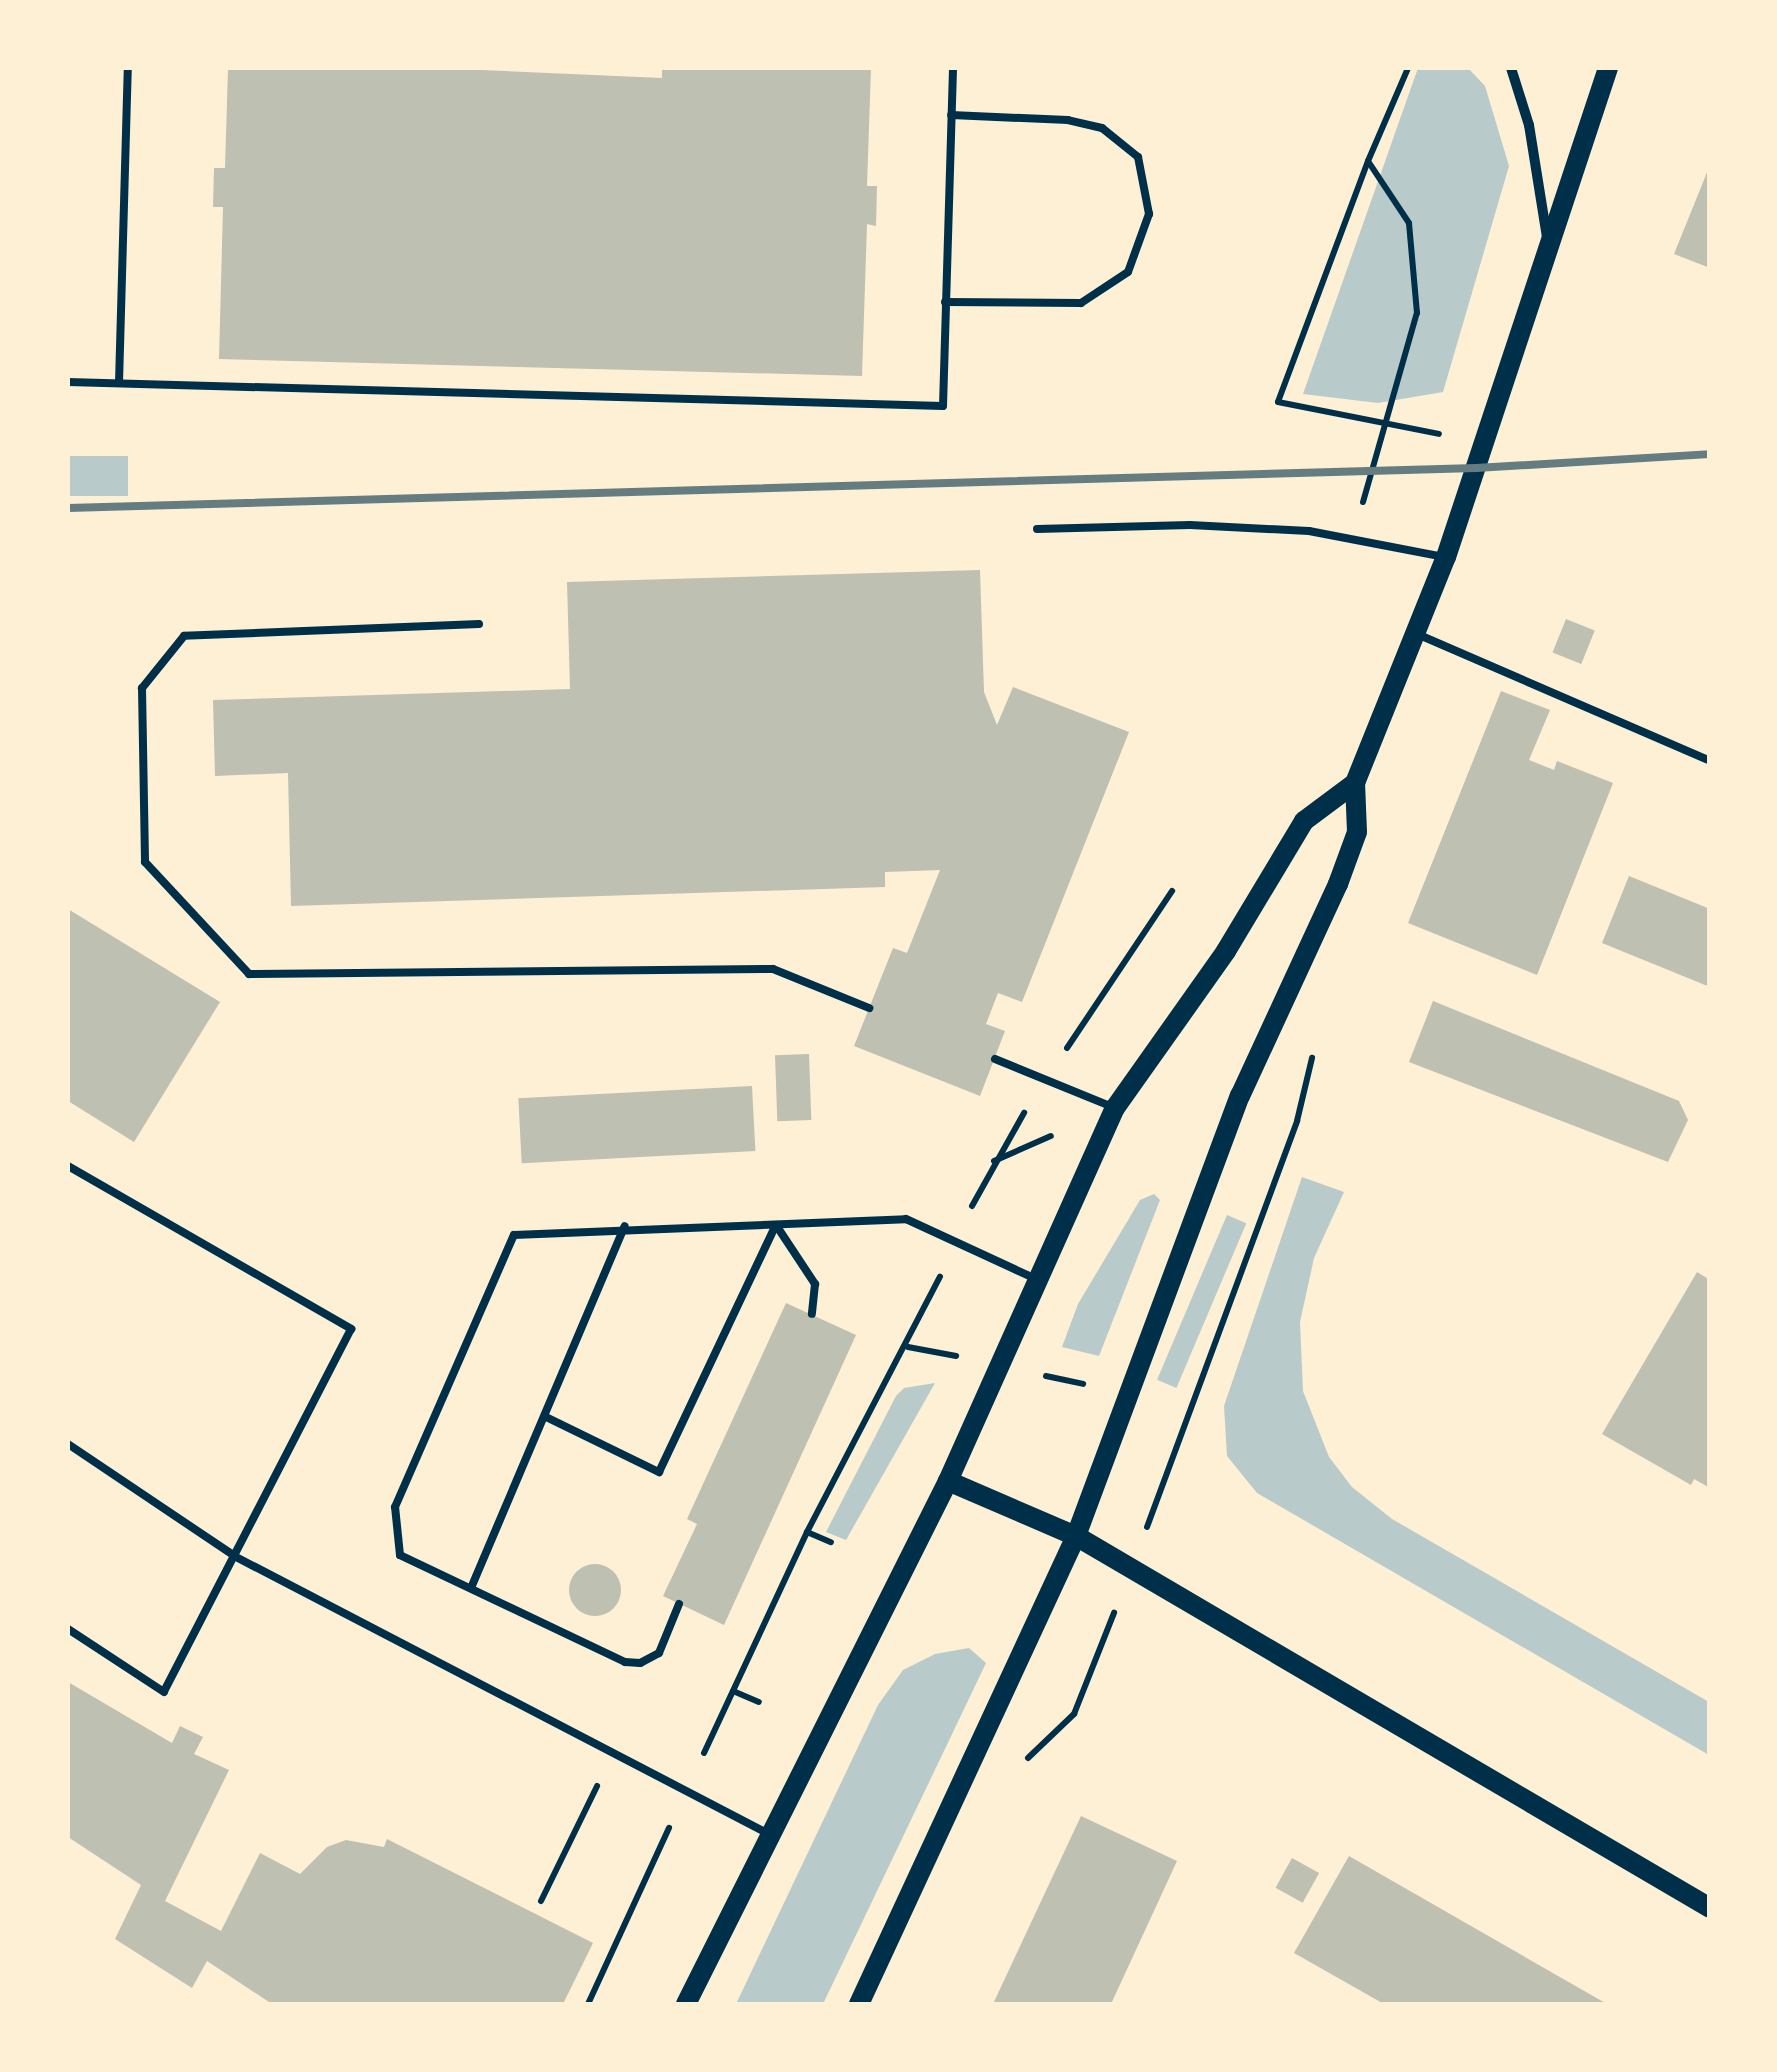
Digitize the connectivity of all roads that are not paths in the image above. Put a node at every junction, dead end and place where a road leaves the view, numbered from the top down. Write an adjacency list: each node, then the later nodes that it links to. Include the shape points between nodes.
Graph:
1 (128, 68): 9 (lane)
2 (952, 68): 5 (lane)
3 (1511, 68): 6 (street, via 1530,126)
4 (1608, 68): 6 (main road)
5 (951, 115): 7 (lane); 7 (lane, via 1068,120 1102,128 1138,156 1148,214 1128,272 1080,303)
6 (1548, 245): 11 (main road)
7 (946, 302): 9 (lane, via 942,406)
8 (68, 382): 9 (lane)
9 (118, 383)
10 (1036, 530): 11 (lane, via 1309,530)
11 (1446, 557): 13 (main road)
12 (478, 624): 16 (lane, via 184,636 142,688 144,862 250,974 773,969)
13 (1418, 634): 14 (lane); 15 (main road)
14 (1710, 762)
15 (1354, 782): 18 (main road, via 1304,820 1226,951); 27 (main road, via 1357,832 1338,884 1240,1096)
16 (869, 1008)
17 (994, 1059): 18 (lane)
18 (1114, 1108): 22 (main road)
19 (68, 1166): 28 (lane, via 350,1329)
20 (776, 1224): 21 (lane); 22 (lane, via 906,1219); 23 (lane, via 815,1284); 24 (lane, via 659,1472)
21 (625, 1226): 24 (lane); 29 (lane, via 514,1235 396,1506 400,1555)
22 (1036, 1279): 26 (main road)
23 (812, 1314)
24 (546, 1417): 29 (lane)
25 (68, 1444): 28 (lane)
26 (948, 1481): 27 (main road); 32 (main road)
27 (1076, 1536): 33 (main road); 35 (main road)
28 (236, 1557): 31 (lane, via 164,1692); 32 (lane)
29 (471, 1588): 30 (lane, via 624,1662 659,1653)
30 (680, 1604)
31 (68, 1629)
32 (767, 1834): 34 (main road)
33 (1710, 1908)
34 (686, 2004)
35 (859, 2004)

